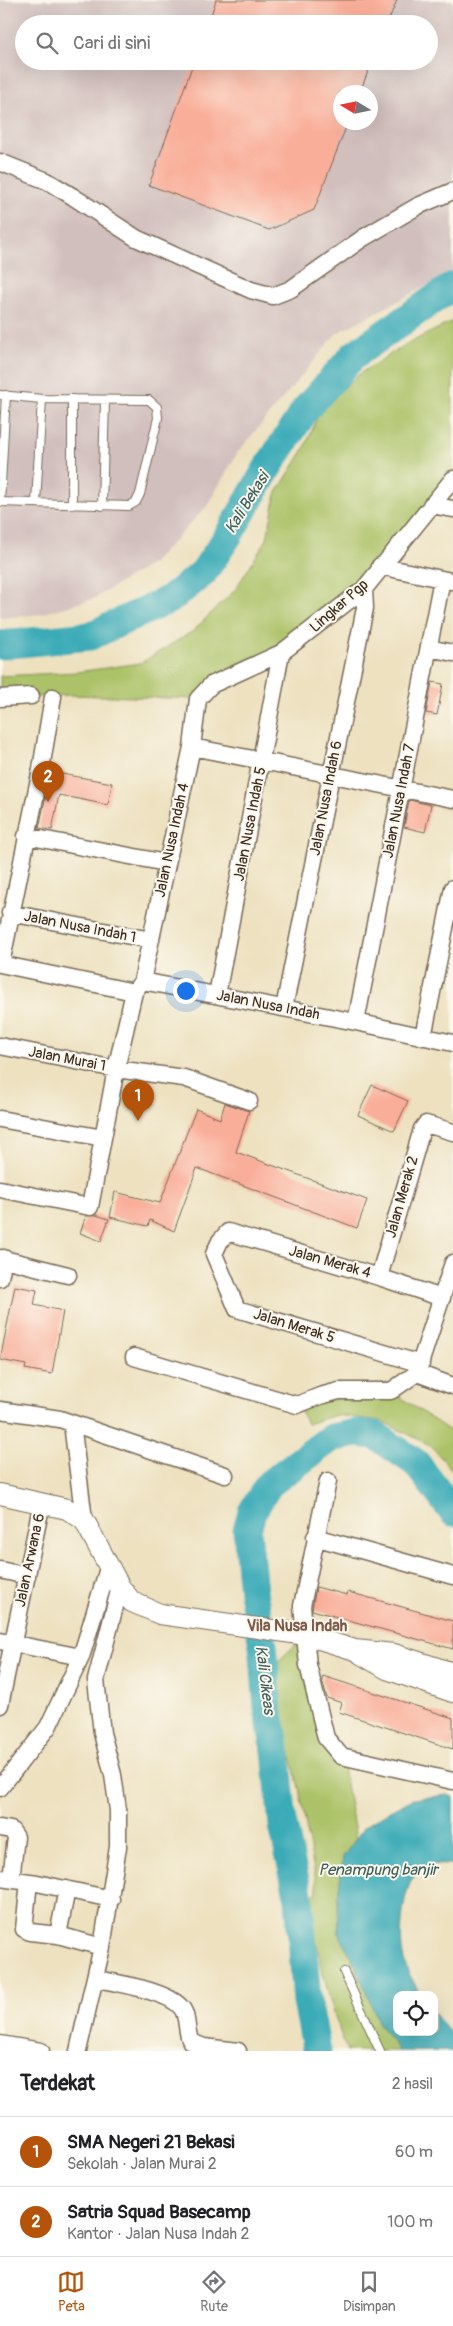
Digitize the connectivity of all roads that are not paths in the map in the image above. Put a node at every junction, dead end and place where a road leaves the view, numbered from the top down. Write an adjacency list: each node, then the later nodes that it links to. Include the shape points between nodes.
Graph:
1 (0, 162): 2 (street, via 47,181 136,238 251,290 274,296 291,289 363,238 418,206)
2 (453, 191)
3 (3, 395): 4 (lane); 8 (lane)
4 (42, 399): 5 (lane); 9 (lane)
5 (72, 399): 6 (lane); 10 (lane)
6 (105, 401): 12 (lane); 12 (lane, via 149,400 157,407 158,418 136,502 129,506)
7 (453, 479): 11 (street, Lingkar Pgp)
8 (0, 502): 9 (lane)
9 (36, 503): 10 (lane)
10 (72, 505): 12 (lane)
11 (431, 505): 13 (street); 14 (street, Lingkar Pgp)
12 (102, 506)
13 (453, 509)
14 (380, 566): 15 (street); 16 (street, Lingkar Pgp)
15 (448, 580): 17 (street, Jalan Nusa Indah 7)
16 (364, 589): 18 (street, Lingkar Pgp); 26 (street, Jalan Nusa Indah 6, via 365,608)
17 (429, 648): 19 (street); 27 (street, Jalan Nusa Indah 7)
18 (281, 653): 23 (street, Lingkar Pgp, via 211,685); 25 (street, Jalan Nusa Indah 5)
19 (453, 653)
20 (31, 696): 22 (street)
21 (53, 697): 29 (street)
22 (0, 698)
23 (198, 699): 24 (street, Jalan Nusa Indah 4)
24 (192, 747): 25 (street); 30 (street, Jalan Nusa Indah 4)
25 (262, 761): 26 (street); 36 (street, Jalan Nusa Indah 5)
26 (330, 776): 27 (street); 37 (street, Jalan Nusa Indah 6)
27 (402, 789): 28 (street); 38 (street, Jalan Nusa Indah 7)
28 (453, 799)
29 (26, 836): 30 (street); 32 (street)
30 (166, 863): 33 (street, Jalan Nusa Indah 4)
31 (453, 888): 39 (street)
32 (10, 913): 33 (street, Jalan Nusa Indah 1); 34 (street)
33 (151, 940): 35 (street, Jalan Nusa Indah 4)
34 (1, 964): 35 (street, Jalan Nusa Indah)
35 (138, 986): 36 (street, Jalan Nusa Indah); 42 (street, Jalan Nusa Indah 4)
36 (217, 995): 37 (street, Jalan Nusa Indah)
37 (284, 1008): 38 (street, Jalan Nusa Indah)
38 (356, 1022): 39 (street, Jalan Nusa Indah)
39 (423, 1037): 40 (street, Jalan Nusa Indah)
40 (453, 1043)
41 (0, 1046): 42 (street, Jalan Murai 1)
42 (116, 1069): 43 (street, Jalan Murai 1, via 184,1078); 46 (street, Jalan Nusa Indah 4)
43 (249, 1101)
44 (0, 1119): 46 (street)
45 (453, 1132): 52 (street, Jalan Merak 2, via 426,1124 422,1129)
46 (103, 1138): 47 (street, Jalan Nusa Indah 4, via 90,1207)
47 (0, 1189)
48 (220, 1241): 52 (street, Jalan Merak 4, via 228,1232); 56 (street, Jalan Merak 5, via 214,1254 237,1309)
49 (2, 1258): 51 (street); 53 (street)
50 (453, 1263): 54 (street)
51 (68, 1276)
52 (379, 1277): 54 (street, Jalan Merak 4)
53 (0, 1278)
54 (445, 1306): 56 (street)
55 (134, 1357): 56 (street, via 297,1405 339,1391 391,1391)
56 (419, 1368): 57 (street)
57 (453, 1386)
58 (0, 1410): 59 (street)
59 (72, 1422): 60 (street); 64 (street)
60 (225, 1475)
61 (328, 1481): 65 (street)
62 (0, 1494): 63 (street)
63 (42, 1502): 64 (street, via 66,1508); 68 (street, Jalan Arwana 6)
64 (84, 1520): 66 (street)
65 (316, 1536): 69 (street); 71 (street)
66 (109, 1565): 70 (street); 74 (street)
67 (0, 1570): 68 (street)
68 (27, 1576): 72 (street, Jalan Arwana 6)
69 (453, 1576)
70 (120, 1587): 71 (street, via 132,1602 160,1614); 84 (street, via 96,1680 102,1733 118,1810 118,1847)
71 (299, 1634): 73 (street); 78 (street, via 326,1738 341,1756)
72 (6, 1642): 74 (street); 77 (street, Jalan Arwana 6)
73 (355, 1650): 75 (street, via 394,1654); 76 (street, via 387,1669)
74 (81, 1657): 79 (street, via 48,1727)
75 (453, 1673)
76 (453, 1692)
77 (0, 1705)
78 (453, 1781)
79 (0, 1788)
80 (0, 1828): 81 (street, via 11,1830 16,1838)
81 (5, 1879): 82 (street)
82 (30, 1882): 83 (street); 85 (street, via 24,1928 30,1932)
83 (67, 1889): 84 (street); 85 (street)
84 (111, 1899): 86 (street)
85 (58, 1935): 86 (street)
86 (102, 1947): 88 (street)
87 (344, 1972): 93 (lane)
88 (96, 1978): 91 (street); 92 (street, via 177,2002 184,2012 191,2042)
89 (0, 2044): 90 (street)
90 (41, 2051)
91 (78, 2051)
92 (238, 2051)
93 (380, 2051)

